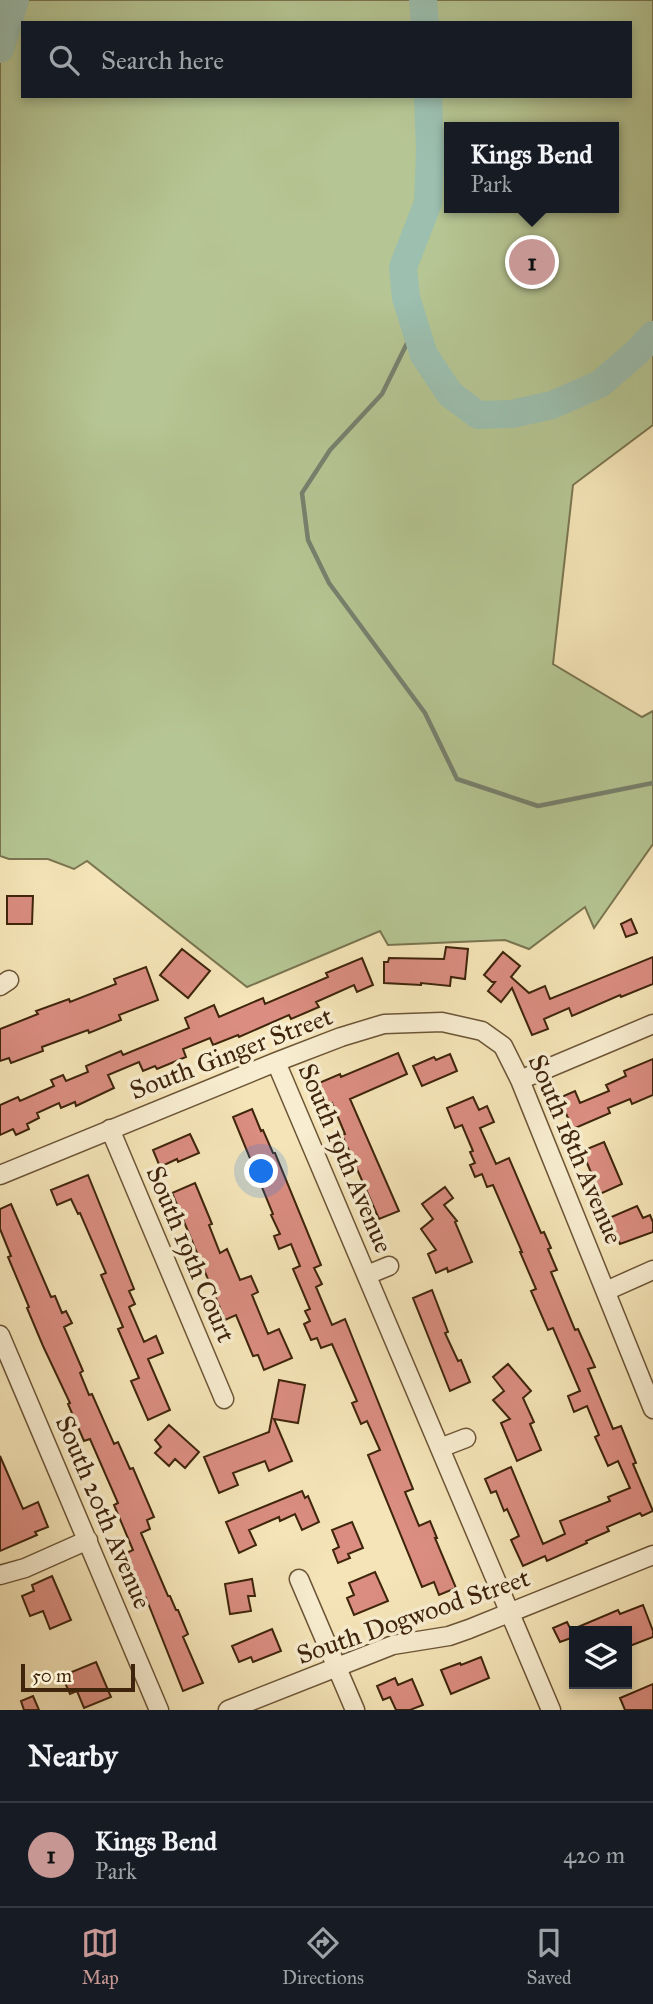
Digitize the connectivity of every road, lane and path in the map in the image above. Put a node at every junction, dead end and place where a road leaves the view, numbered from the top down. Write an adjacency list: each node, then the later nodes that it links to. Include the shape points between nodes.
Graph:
1 (653, 1024): 4 (street)
2 (487, 1035): 3 (street, South Ginger Street, via 442,1021 384,1024); 4 (street, South 18th Avenue, via 503,1046)
3 (276, 1062): 5 (street, South Ginger Street); 9 (street, South 19th Avenue)
4 (520, 1080): 10 (street, South 18th Avenue)
5 (110, 1129): 6 (street, South Ginger Street); 12 (street, South 19th Court)
6 (0, 1175)
7 (389, 1266): 9 (street, South 19th Avenue)
8 (653, 1270): 10 (street)
9 (367, 1275): 15 (street, South 19th Avenue)
10 (606, 1291): 13 (street, South 18th Avenue)
11 (0, 1335): 16 (street, South 20th Avenue)
12 (224, 1399)
13 (653, 1409)
14 (466, 1438): 15 (street)
15 (440, 1448): 20 (street, South 19th Avenue)
16 (88, 1540): 18 (street); 22 (street, South 20th Avenue)
17 (653, 1555): 20 (street, South Dogwood Street)
18 (0, 1575)
19 (299, 1578): 21 (street)
20 (510, 1614): 21 (street, South Dogwood Street, via 449,1636 393,1645); 25 (street, South 19th Avenue)
21 (336, 1667): 23 (street, South Dogwood Street); 24 (street)
22 (159, 1710)
23 (228, 1710)
24 (355, 1710)
25 (551, 1710)

